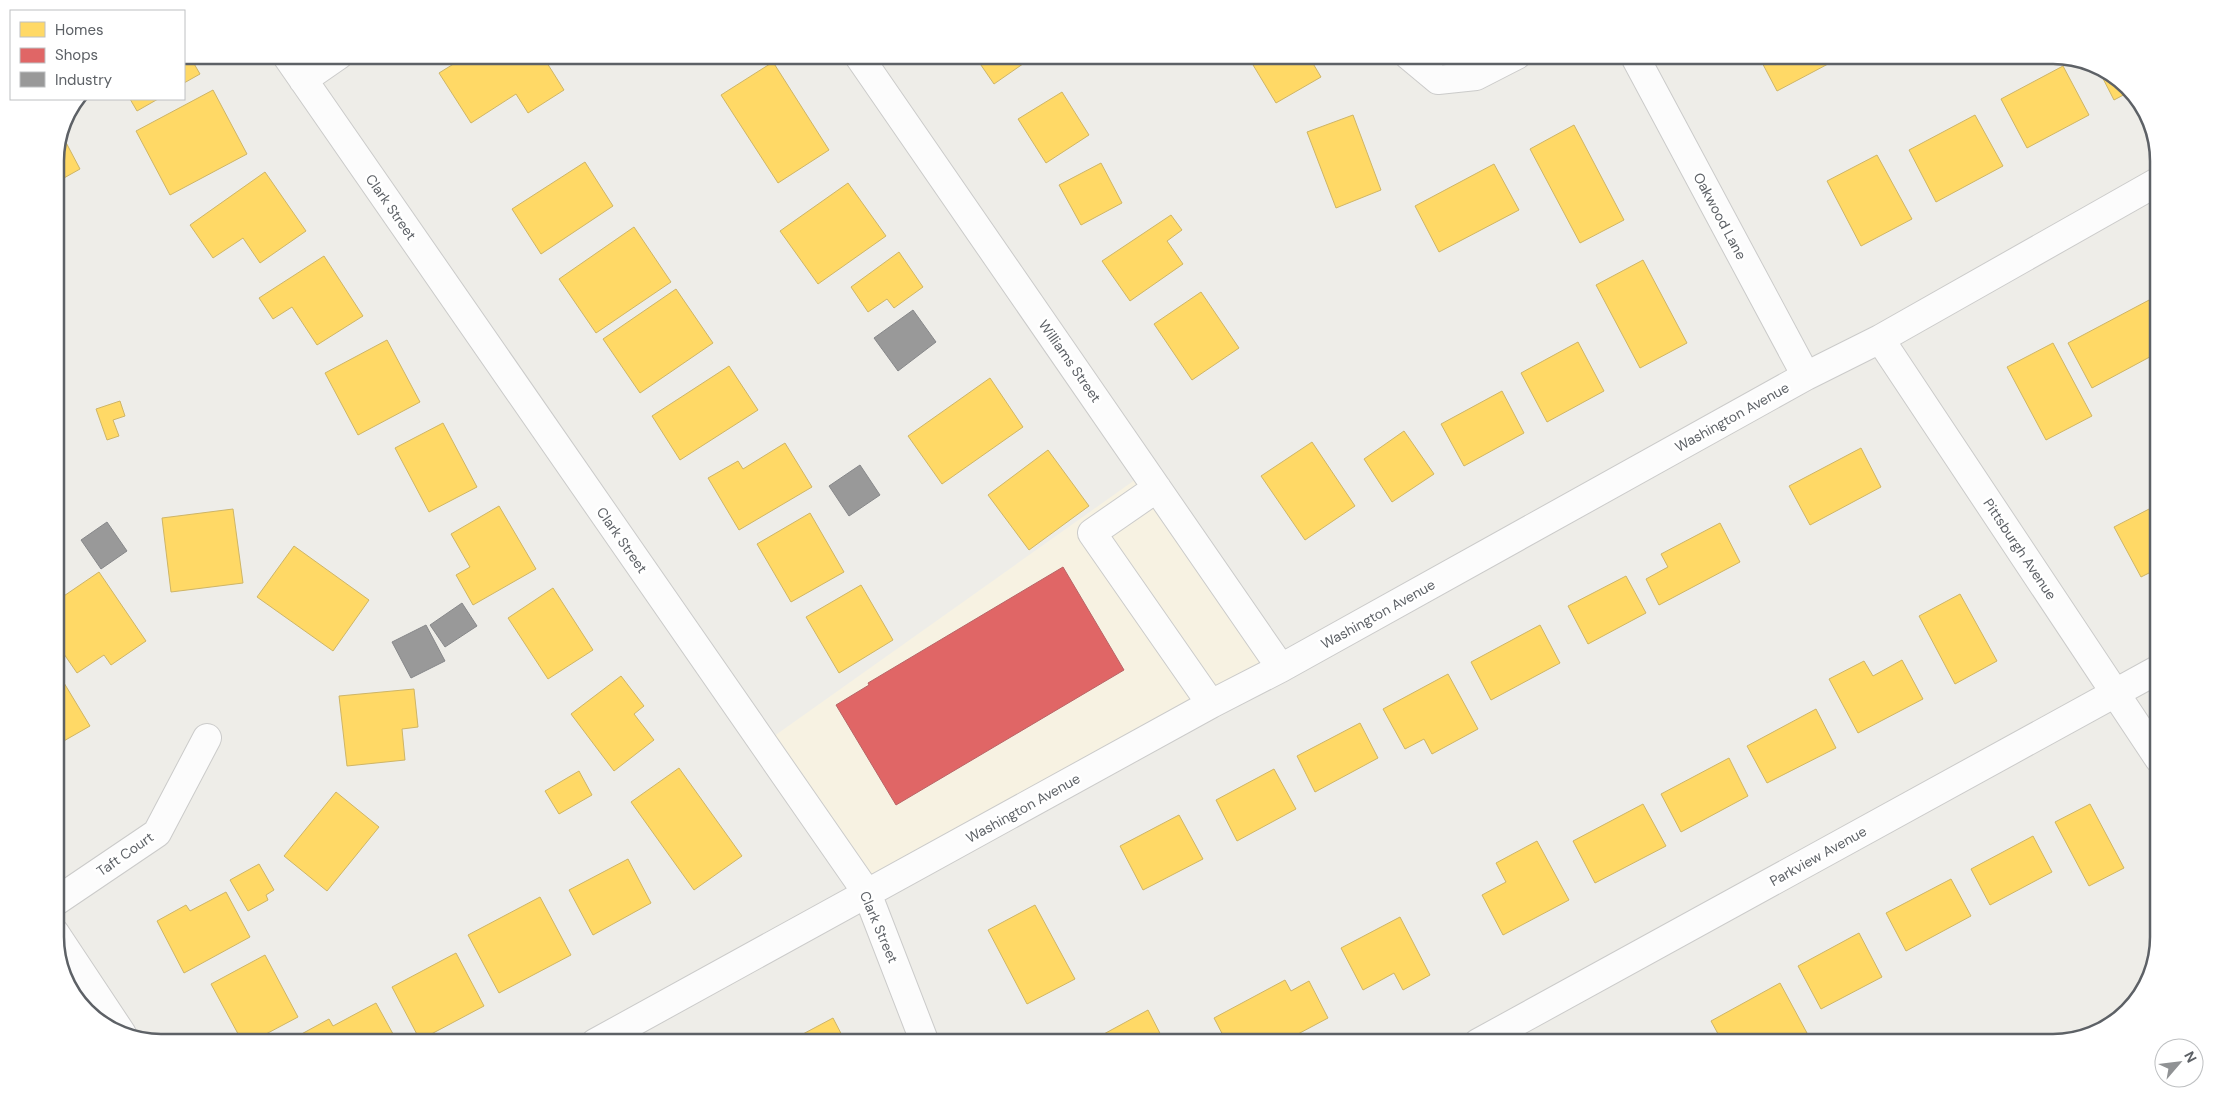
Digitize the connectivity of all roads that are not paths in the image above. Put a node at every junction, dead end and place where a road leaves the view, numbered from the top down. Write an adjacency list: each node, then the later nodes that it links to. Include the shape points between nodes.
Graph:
1 (292, 64): 7 (street, Clark Street)
2 (326, 64): 7 (street)
3 (864, 64): 11 (street, Williams Street)
4 (1419, 64): 5 (street, via 1438,80 1476,76)
5 (1499, 64)
6 (1639, 64): 10 (street, Oakwood Lane)
7 (303, 80): 18 (street, Clark Street)
8 (2150, 186): 9 (street, Washington Avenue)
9 (1880, 339): 10 (street, Washington Avenue); 14 (street, Pittsburgh Avenue)
10 (1806, 376): 12 (street, Washington Avenue)
11 (1157, 488): 12 (street, Williams Street); 15 (street, via 1092,533)
12 (1281, 668): 15 (street, Washington Avenue)
13 (2150, 674): 14 (street, Parkview Avenue)
14 (2116, 693): 17 (street, Pittsburgh Avenue); 24 (street, Parkview Avenue)
15 (1211, 704): 18 (street, Washington Avenue)
16 (207, 738): 19 (street, Taft Court, via 157,833)
17 (2150, 745)
18 (868, 893): 22 (street, Washington Avenue); 23 (street, Clark Street)
19 (64, 896)
20 (65, 947): 21 (street)
21 (114, 1022)
22 (611, 1034)
23 (922, 1034)
24 (1494, 1034)

